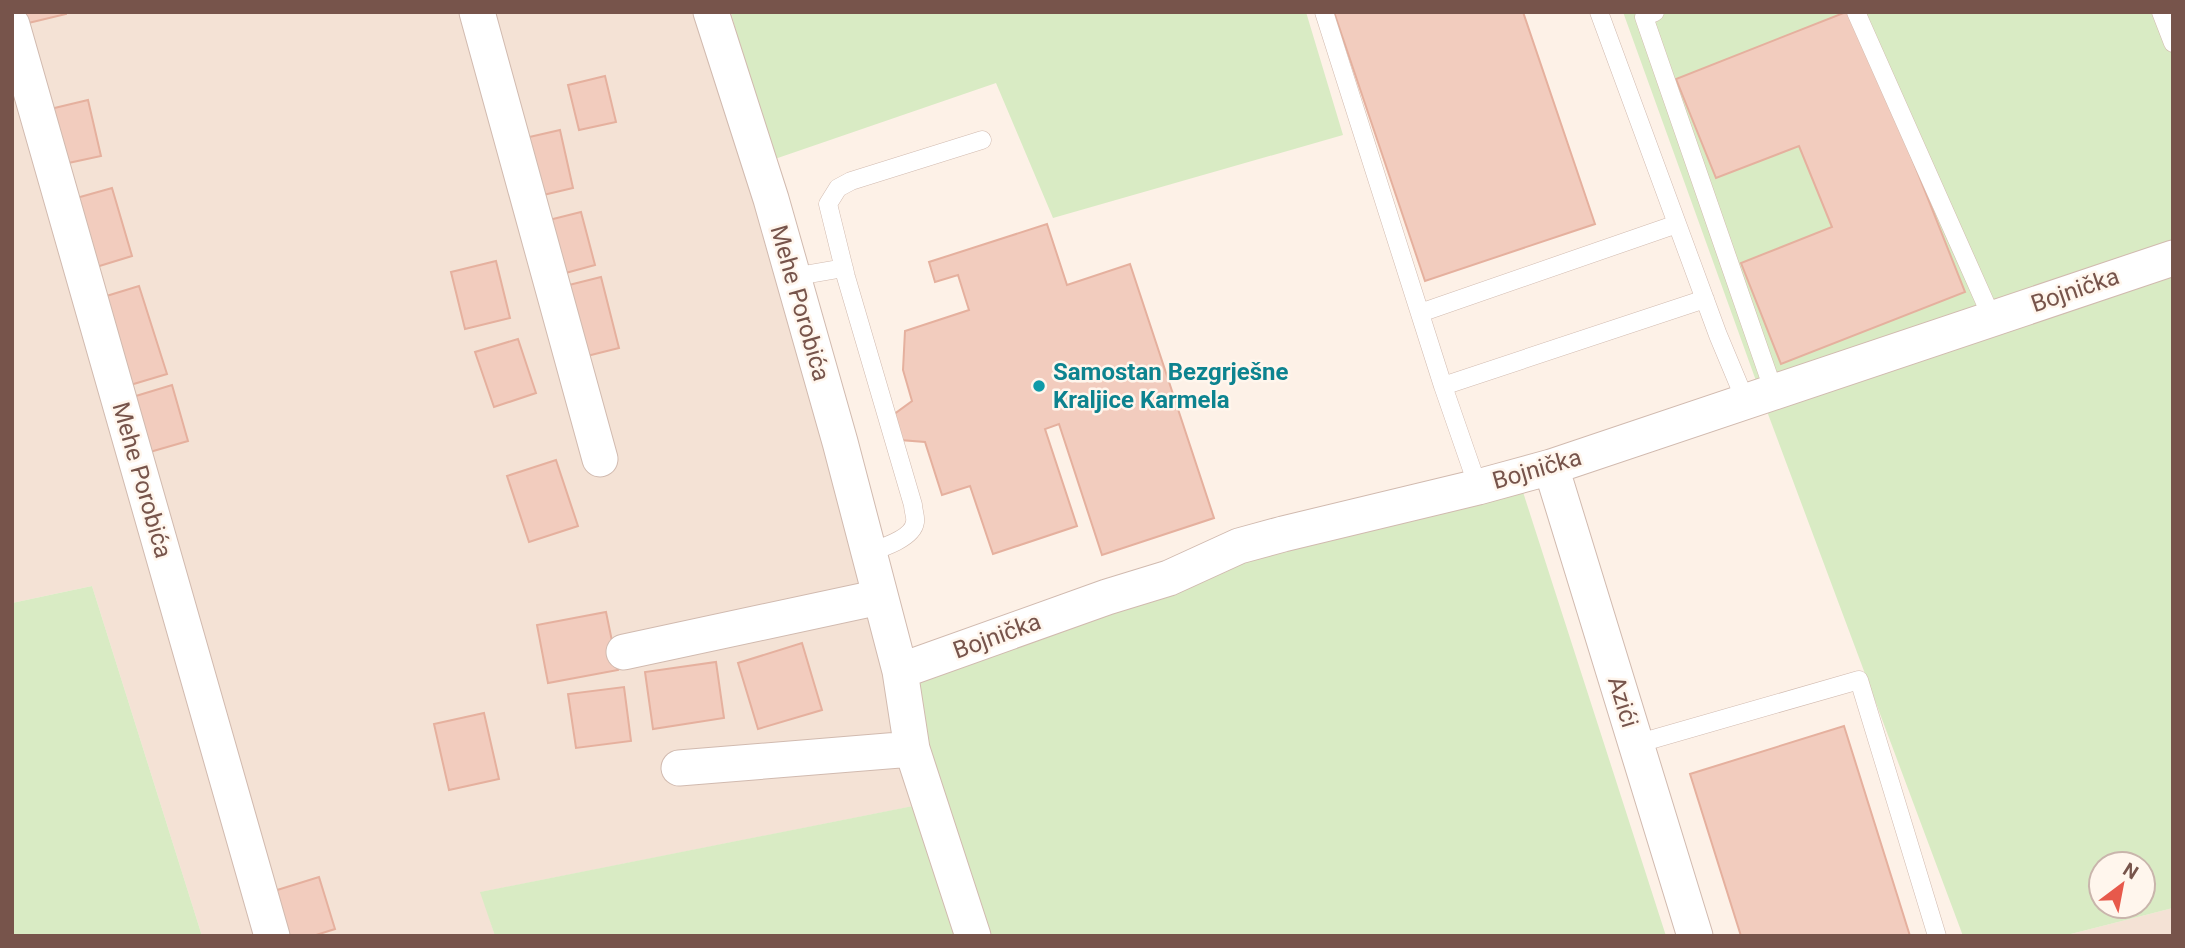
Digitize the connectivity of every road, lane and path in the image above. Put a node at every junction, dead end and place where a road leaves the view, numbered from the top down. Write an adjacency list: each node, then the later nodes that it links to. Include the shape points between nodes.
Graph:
1 (477, 12): 20 (street)
2 (710, 12): 14 (street, Mehe Porobića)
3 (1324, 12): 16 (lane)
4 (1599, 12): 11 (lane)
5 (1856, 12): 17 (lane)
6 (2161, 12): 9 (lane)
7 (1647, 14): 19 (lane)
8 (12, 25): 30 (street, Mehe Porobića)
9 (2173, 43)
10 (982, 140): 13 (lane, via 838,188 828,204)
11 (1677, 224): 15 (lane); 16 (lane)
12 (2173, 258): 17 (street, Bojnička)
13 (844, 268): 14 (lane); 23 (lane, via 915,521 912,531)
14 (792, 276): 23 (street, Mehe Porobića)
15 (1705, 299): 18 (lane); 19 (lane)
16 (1420, 313): 18 (lane)
17 (1992, 318): 19 (street, Bojnička)
18 (1443, 386): 22 (lane)
19 (1760, 397): 21 (street, Bojnička)
20 (600, 459)
21 (1551, 467): 22 (street, Bojnička); 27 (street, Azići)
22 (1478, 487): 26 (street, Bojnička, via 1239,546 1169,578)
23 (869, 552): 24 (street, Mehe Porobića)
24 (880, 597): 25 (street); 26 (street, Mehe Porobića)
25 (624, 652)
26 (900, 671): 28 (street, Mehe Porobića)
27 (1636, 744): 32 (street, Azići); 33 (lane, via 1859,680)
28 (912, 748): 29 (street); 31 (street, Mehe Porobića)
29 (679, 768)
30 (272, 936)
31 (973, 936)
32 (1695, 936)
33 (1937, 936)

